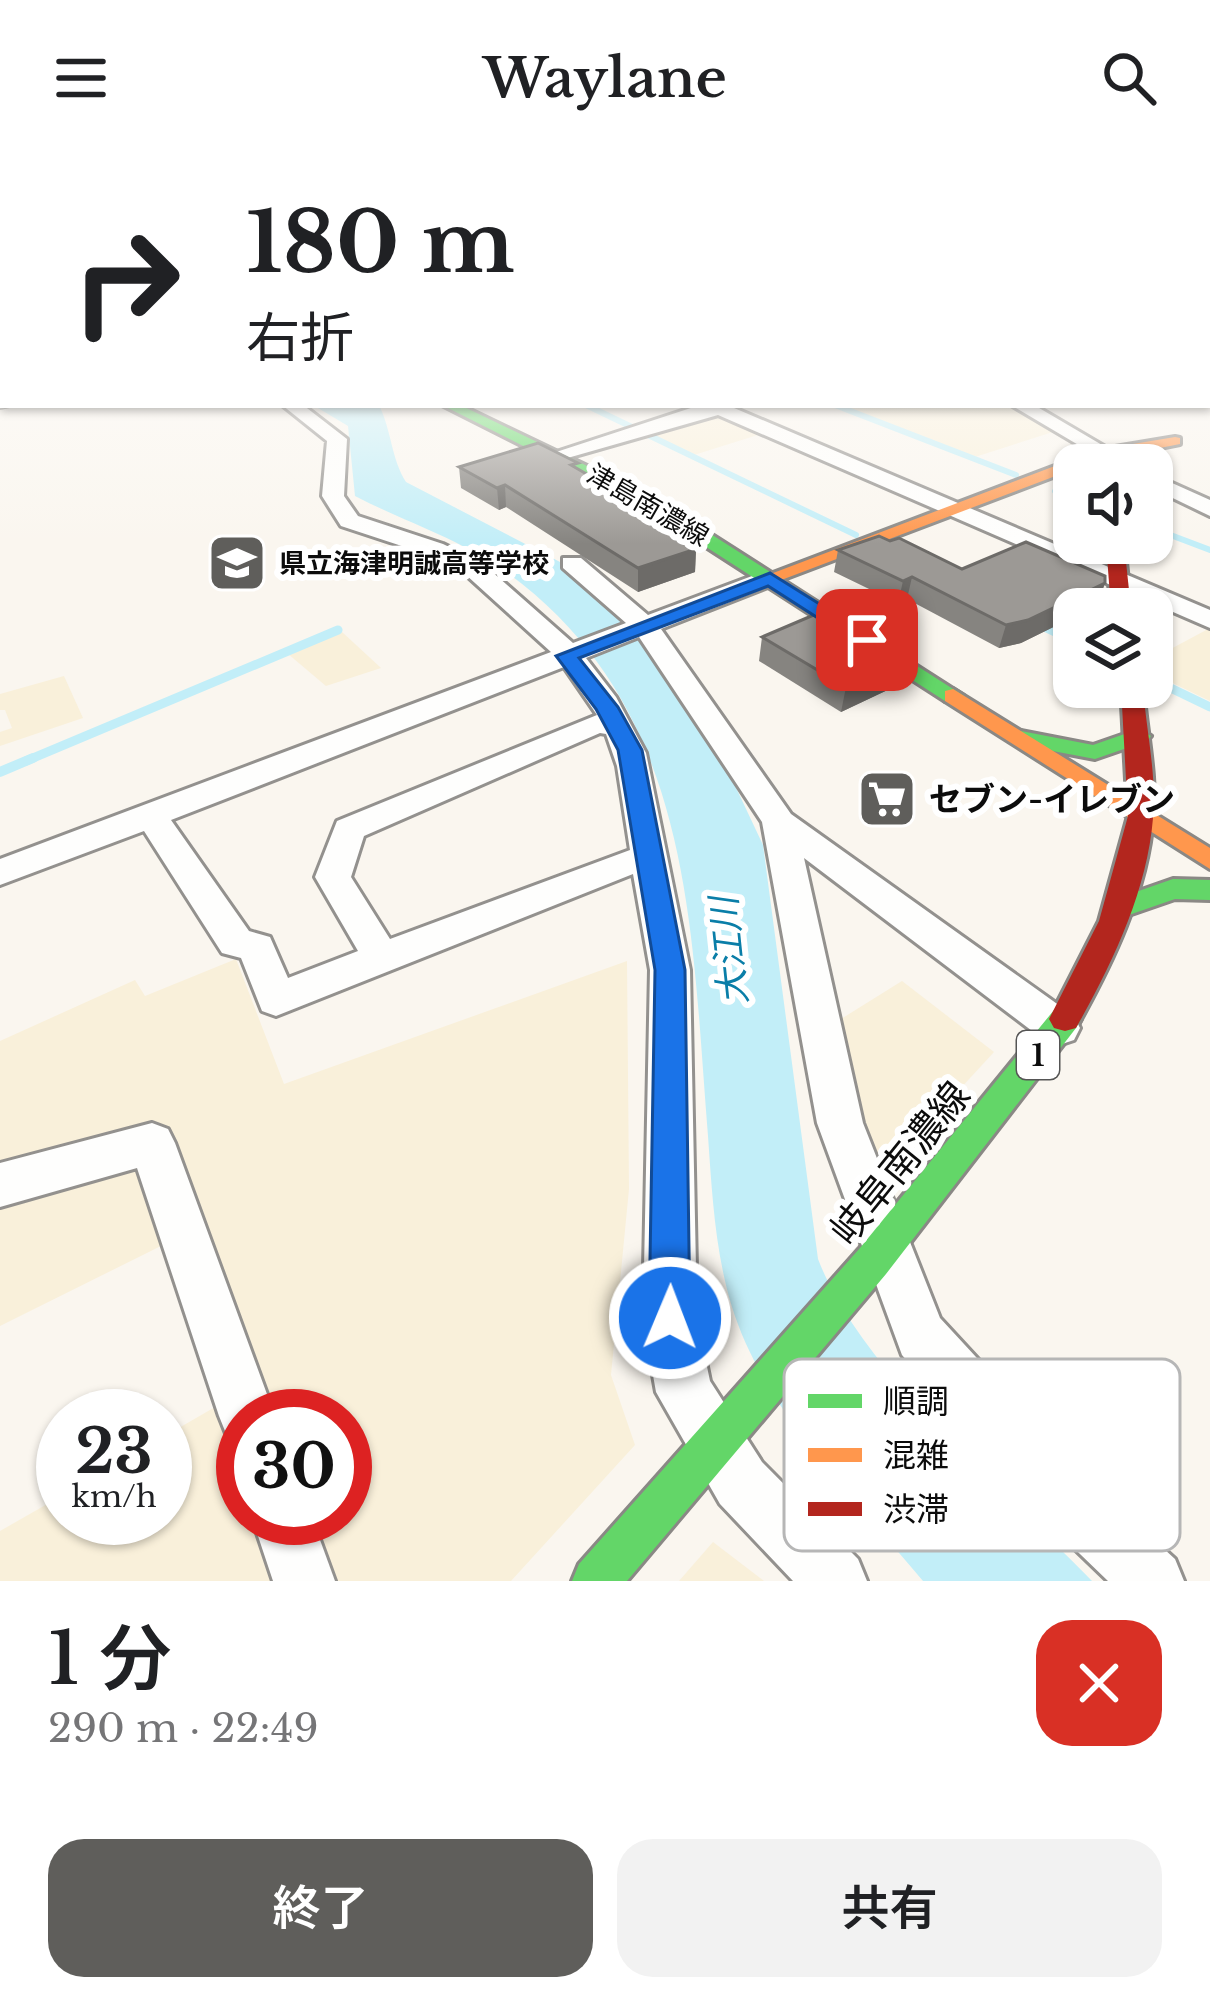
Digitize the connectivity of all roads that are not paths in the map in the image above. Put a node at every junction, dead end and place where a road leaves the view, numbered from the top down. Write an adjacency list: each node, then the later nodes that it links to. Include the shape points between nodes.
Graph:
1 (298, 410): 21 (street, via 337,439 340,513 384,536 452,555 524,605)
2 (461, 410): 9 (main road, 津島南濃線)
3 (703, 410): 9 (street)
4 (723, 410): 12 (street)
5 (1038, 410): 6 (street)
6 (1094, 444)
7 (1146, 444): 8 (main road, via 1187,436)
8 (1173, 446)
9 (557, 455): 16 (main road, 津島南濃線)
10 (1053, 471): 12 (main road)
11 (1173, 490): 13 (street)
12 (952, 509): 16 (main road); 17 (street)
13 (1210, 509)
14 (572, 563): 20 (street)
15 (1116, 564): 17 (main road)
16 (770, 578): 20 (street); 25 (main road, 津島南濃線)
17 (1117, 580): 18 (main road); 19 (street)
18 (1118, 588)
19 (1210, 620)
20 (642, 628): 21 (street); 28 (street)
21 (572, 654): 23 (street); 26 (street)
22 (1135, 708): 24 (main road, 岐阜南濃線)
23 (616, 725): 30 (street, via 630,750); 34 (street, via 596,724 349,829 333,877)
24 (1139, 736): 25 (main road, via 1089,755); 27 (main road, 岐阜南濃線)
25 (1021, 738): 27 (main road, 津島南濃線)
26 (150, 814): 31 (street); 34 (street, via 236,943 256,947 276,1000)
27 (1142, 816): 29 (main road); 33 (main road, 岐阜南濃線 / 1)
28 (779, 822): 35 (street); 37 (street, via 840,1123)
29 (1210, 860)
30 (649, 861): 34 (street, via 622,862); 42 (street, via 670,970 670,1318 684,1392)
31 (0, 872)
32 (1210, 890): 33 (main road, via 1173,889)
33 (1124, 908): 35 (main road, 岐阜南濃線 / 1)
34 (382, 958)
35 (1059, 1028): 37 (main road, 岐阜南濃線 / 1)
36 (0, 1185): 41 (street, via 152,1143)
37 (879, 1253): 38 (main road, 岐阜南濃線 / 1); 39 (street, via 921,1336)
38 (787, 1359)
39 (942, 1359)
40 (784, 1362): 42 (main road, 岐阜南濃線 / 1)
41 (238, 1389)
42 (724, 1431): 43 (street, via 741,1483); 48 (main road, 岐阜南濃線 / 1)
43 (784, 1527)
44 (291, 1545): 47 (street)
45 (807, 1551): 49 (street)
46 (1121, 1551): 50 (street)
47 (304, 1581)
48 (596, 1581)
49 (836, 1581)
50 (1153, 1581)

